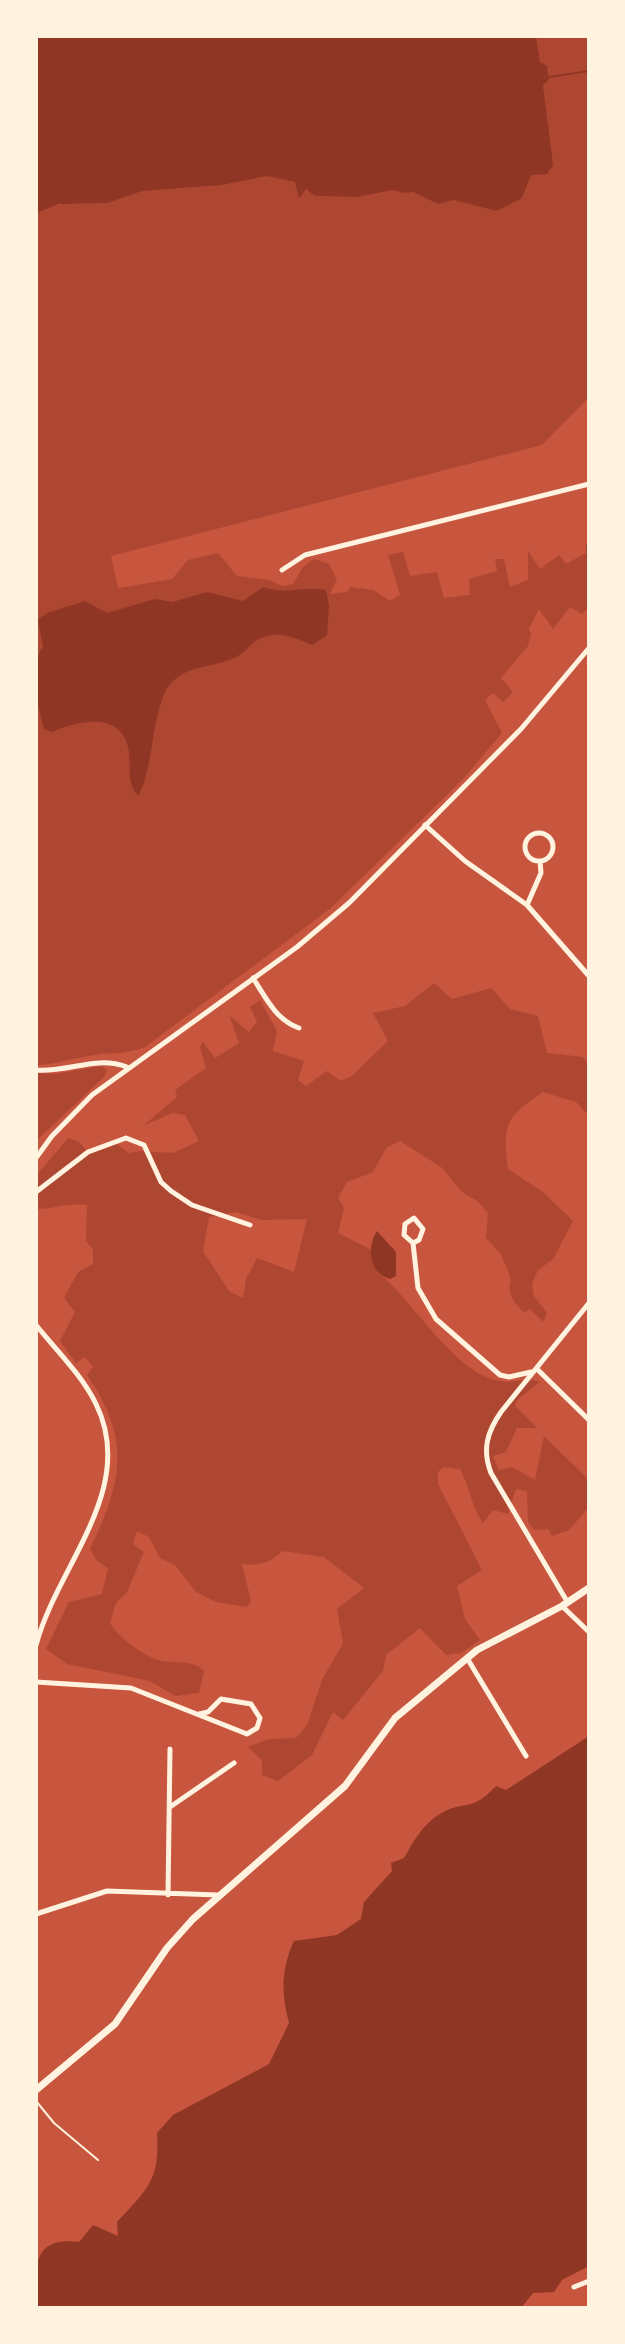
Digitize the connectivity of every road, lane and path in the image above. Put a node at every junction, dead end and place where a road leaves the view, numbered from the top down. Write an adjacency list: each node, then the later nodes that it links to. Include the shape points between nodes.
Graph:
1 (589, 484): 2 (street, via 305,555)
2 (282, 570)
3 (589, 648): 4 (street, via 521,729)
4 (425, 825): 6 (street); 8 (street, via 321,927)
5 (540, 861): 5 (street, via 553,845 536,832 528,837 525,851); 6 (street, via 541,873)
6 (527, 905): 7 (street)
7 (589, 976)
8 (253, 978): 9 (street, via 277,1015); 10 (street)
9 (299, 1028)
10 (128, 1067): 11 (street, via 102,1061); 12 (street, via 75,1111)
11 (36, 1070)
12 (36, 1158)
13 (36, 1192): 14 (street, via 88,1152 126,1138 144,1145 161,1182 183,1201)
14 (250, 1225)
15 (413, 1243): 15 (street, via 403,1230 414,1218 423,1229); 18 (street, via 414,1276 436,1319 500,1375)
16 (589, 1303): 18 (street)
17 (36, 1327): 23 (street, via 95,1401 109,1463 101,1502 48,1605)
18 (537, 1369): 19 (street); 21 (street, via 495,1421 486,1460)
19 (589, 1420)
20 (589, 1588): 21 (main road)
21 (565, 1604): 22 (street); 24 (main road)
22 (589, 1632)
23 (36, 1645)
24 (467, 1658): 28 (street); 32 (main road, via 395,1718 327,1803)
25 (36, 1682): 26 (street, via 131,1688)
26 (199, 1714): 26 (street, via 229,1699 251,1704 260,1718 247,1734)
27 (170, 1749): 30 (street)
28 (526, 1756)
29 (234, 1763): 30 (street)
30 (169, 1808): 31 (street)
31 (168, 1895): 32 (street); 33 (street, via 107,1891)
32 (219, 1895): 34 (main road, via 177,1935 115,2024)
33 (36, 1914)
34 (36, 2090)
35 (36, 2101): 36 (lane)
36 (98, 2160)
37 (589, 2281): 38 (street)
38 (574, 2287)

